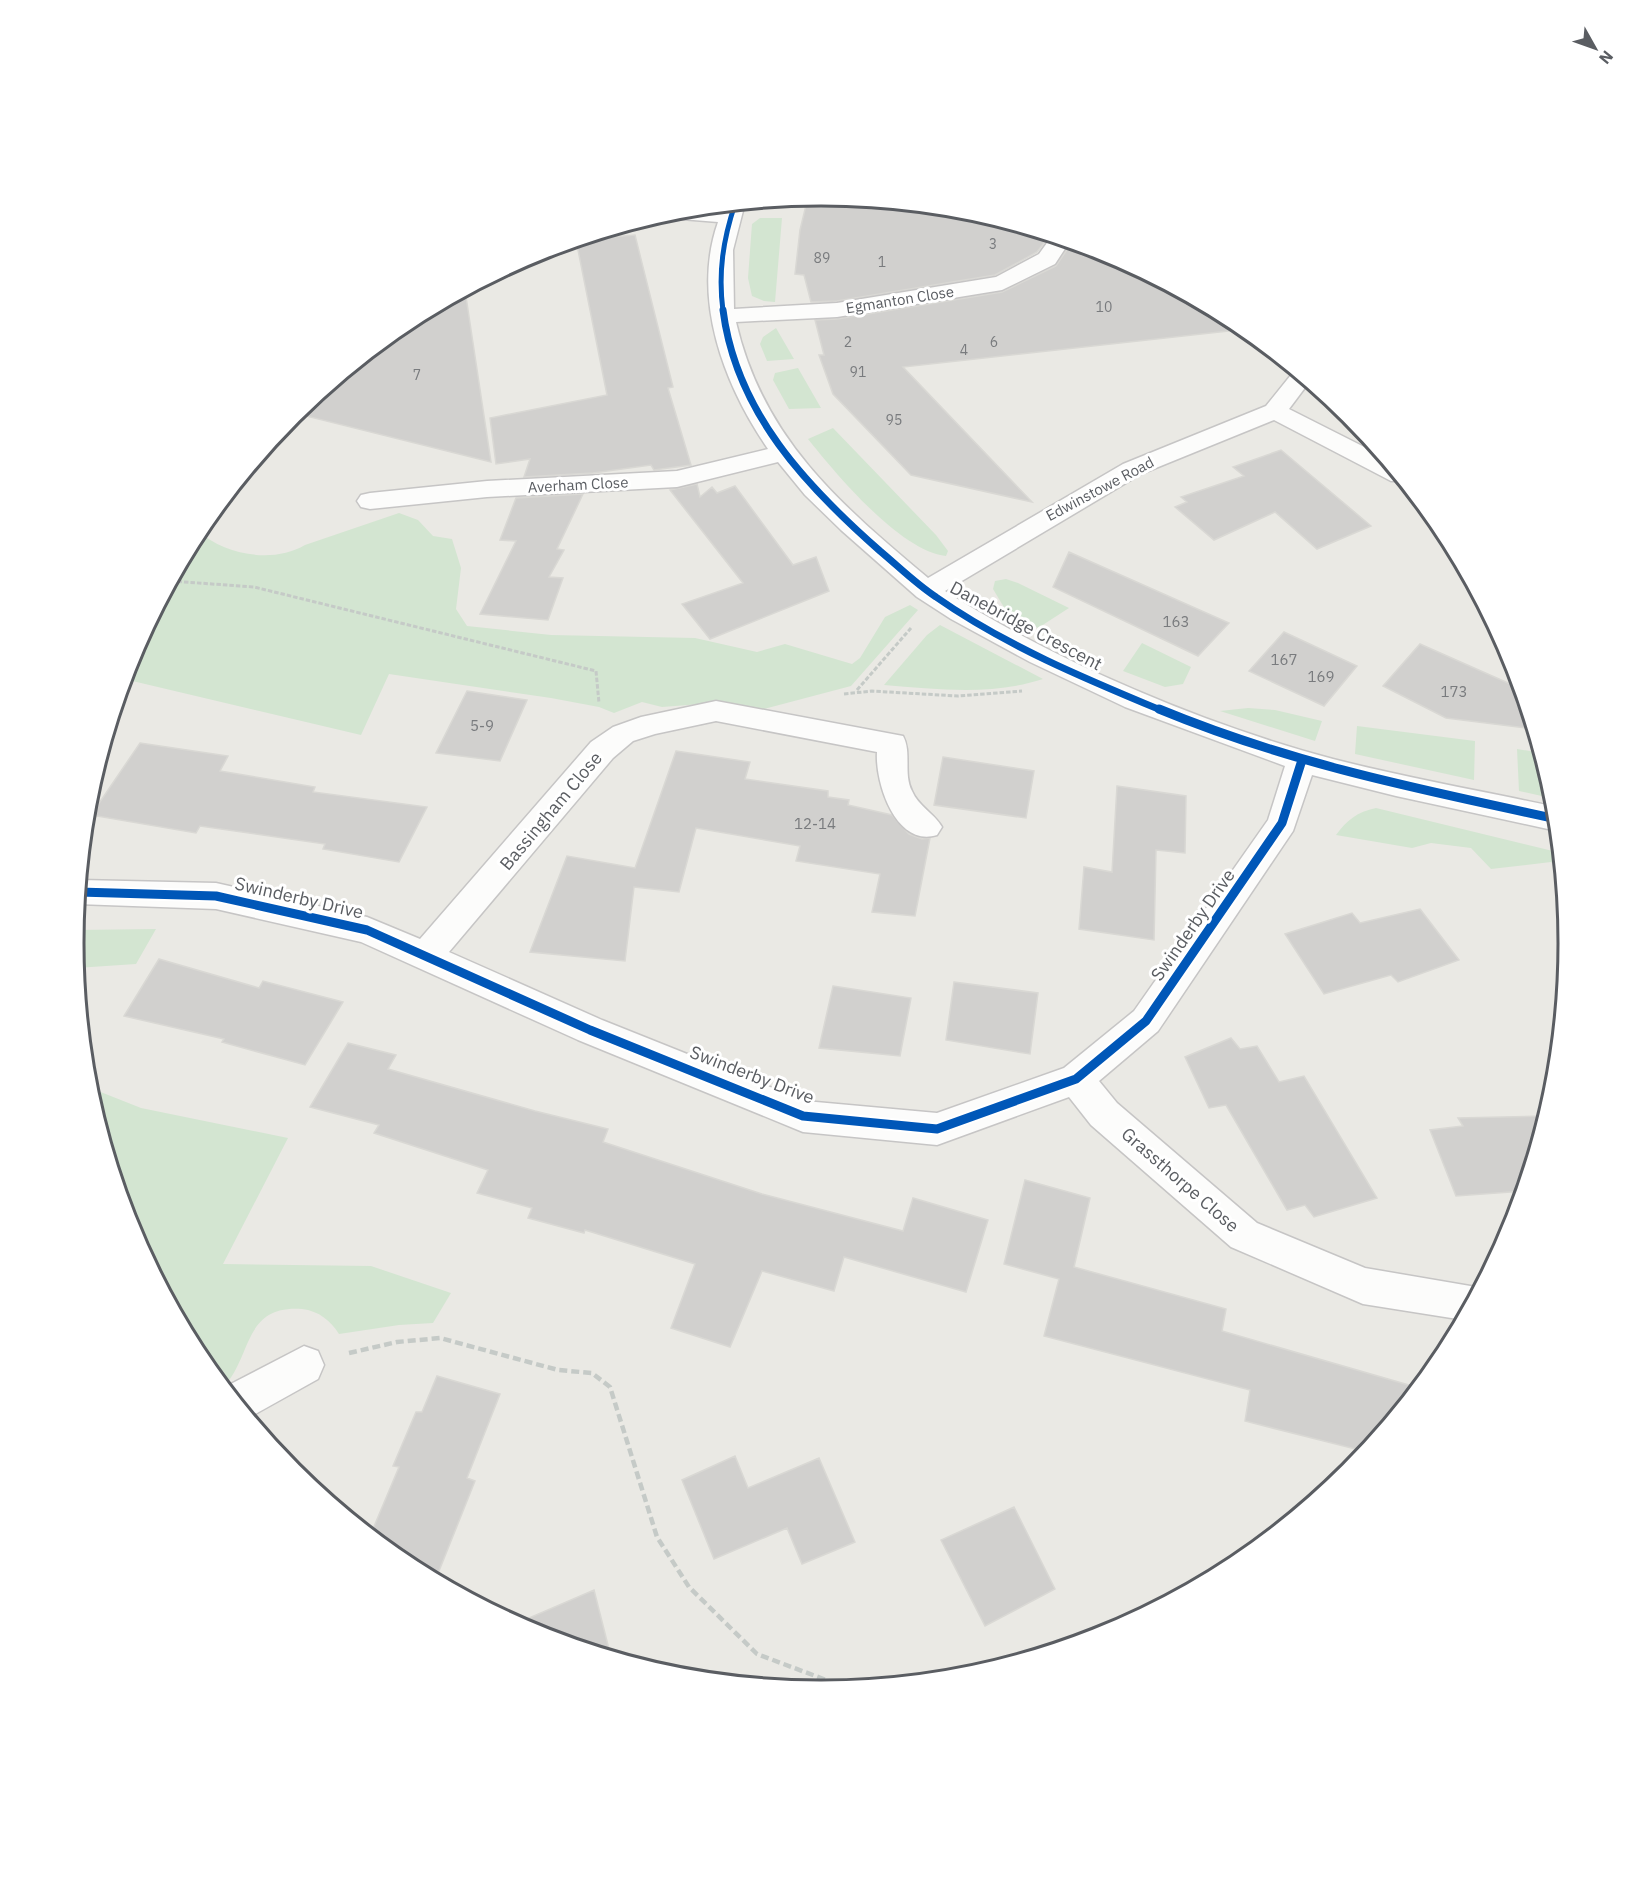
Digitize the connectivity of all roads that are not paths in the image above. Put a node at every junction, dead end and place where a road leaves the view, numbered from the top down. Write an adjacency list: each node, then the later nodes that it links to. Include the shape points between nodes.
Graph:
1 (733, 211): 3 (street, Danebridge Crescent, via 719,265)
2 (1057, 244): 3 (street, Egmanton Close, via 1047,259 1002,283 837,310)
3 (722, 316): 6 (street, Danebridge Crescent, via 732,358 751,402)
4 (1298, 381): 5 (street)
5 (1275, 411): 7 (street); 9 (street, Edwinstowe Road, via 1132,469)
6 (783, 453): 8 (street, Averham Close, via 677,479 488,489); 9 (street, Danebridge Crescent, via 833,509)
7 (1384, 467)
8 (370, 501)
9 (931, 594): 10 (street, Danebridge Crescent, via 1080,675 1210,729)
10 (1302, 760): 11 (street, Danebridge Crescent); 15 (street, Swinderby Drive, via 1282,823 1159,1003 1146,1021)
11 (1548, 817)
12 (927, 827): 14 (street, Bassingham Close, via 903,807 890,772 892,744 716,711 651,724 623,734 602,750)
13 (86, 892): 14 (street, Swinderby Drive, via 216,896 367,930)
14 (427, 954): 15 (street, Swinderby Drive, via 590,1030 803,1116 937,1129)
15 (1076, 1079): 16 (street, Grassthorpe Close, via 1104,1114 1244,1235 1363,1286)
16 (1466, 1302)
17 (304, 1365): 18 (street)
18 (242, 1400)

